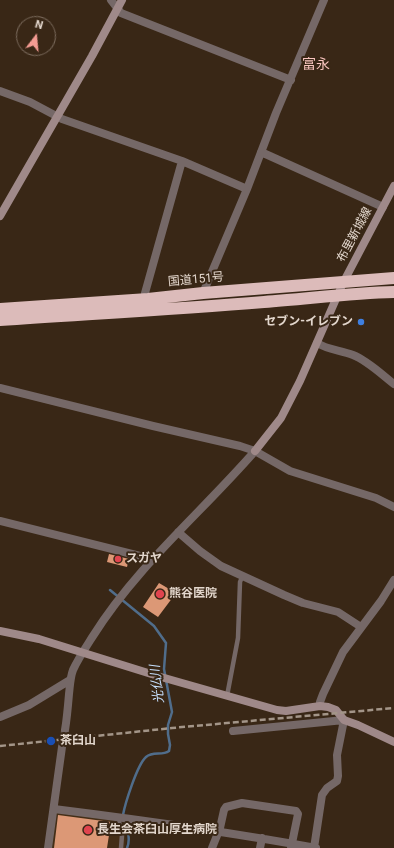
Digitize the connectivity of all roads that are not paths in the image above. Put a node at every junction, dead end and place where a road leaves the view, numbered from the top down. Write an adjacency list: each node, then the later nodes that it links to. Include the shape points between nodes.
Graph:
1 (111, 0): 4 (street)
2 (122, 0): 4 (street)
3 (324, 0): 5 (street)
4 (117, 9): 5 (street); 7 (street)
5 (291, 80): 8 (street)
6 (0, 91): 7 (street)
7 (57, 116): 9 (street); 13 (street)
8 (261, 152): 11 (street); 12 (street)
9 (182, 161): 11 (street); 19 (street, via 145,293)
10 (394, 186): 12 (street, 布里新城線)
11 (247, 189): 17 (street)
12 (383, 207): 15 (street, 布里新城線)
13 (0, 216)
14 (394, 278): 15 (highway, 国道151号)
15 (344, 283): 17 (highway, 国道151号); 18 (street, 布里新城線)
16 (394, 292): 18 (highway)
17 (203, 293): 19 (highway, 国道151号)
18 (337, 296): 21 (highway); 22 (street, 布里新城線)
19 (148, 299): 20 (highway, 国道151号)
20 (0, 309)
21 (0, 320)
22 (317, 343): 23 (street, via 352,354); 25 (street, 布里新城線, via 281,418)
23 (394, 384)
24 (0, 388): 25 (street, via 240,446)
25 (255, 452): 26 (street, via 290,471 376,498); 28 (street)
26 (394, 507)
27 (0, 521): 29 (street)
28 (178, 532): 29 (street); 30 (street, via 221,566)
29 (152, 560): 34 (street, via 102,622)
30 (242, 577): 32 (street, via 297,600 338,612); 36 (lane, via 238,638)
31 (394, 580): 32 (street)
32 (361, 627): 37 (street, via 339,658)
33 (0, 631): 34 (street, via 39,639)
34 (83, 653): 35 (street); 36 (street)
35 (70, 680): 38 (street, via 29,706); 40 (street)
36 (227, 696): 37 (street, via 286,711)
37 (320, 706): 39 (street, via 336,710)
38 (0, 717)
39 (344, 720): 41 (street); 42 (street); 53 (street, via 337,755 337,781 322,794)
40 (65, 730)
41 (233, 731)
42 (394, 742)
43 (62, 746): 44 (street)
44 (54, 809): 45 (street); 49 (street)
45 (122, 817): 46 (street); 50 (lane)
46 (218, 831): 47 (street); 48 (street, via 226,806 242,803 296,811 298,814); 51 (street)
47 (262, 838): 48 (street); 52 (street)
48 (292, 846): 53 (street)
49 (48, 848)
50 (121, 848)
51 (212, 848)
52 (260, 848)
53 (315, 848)

